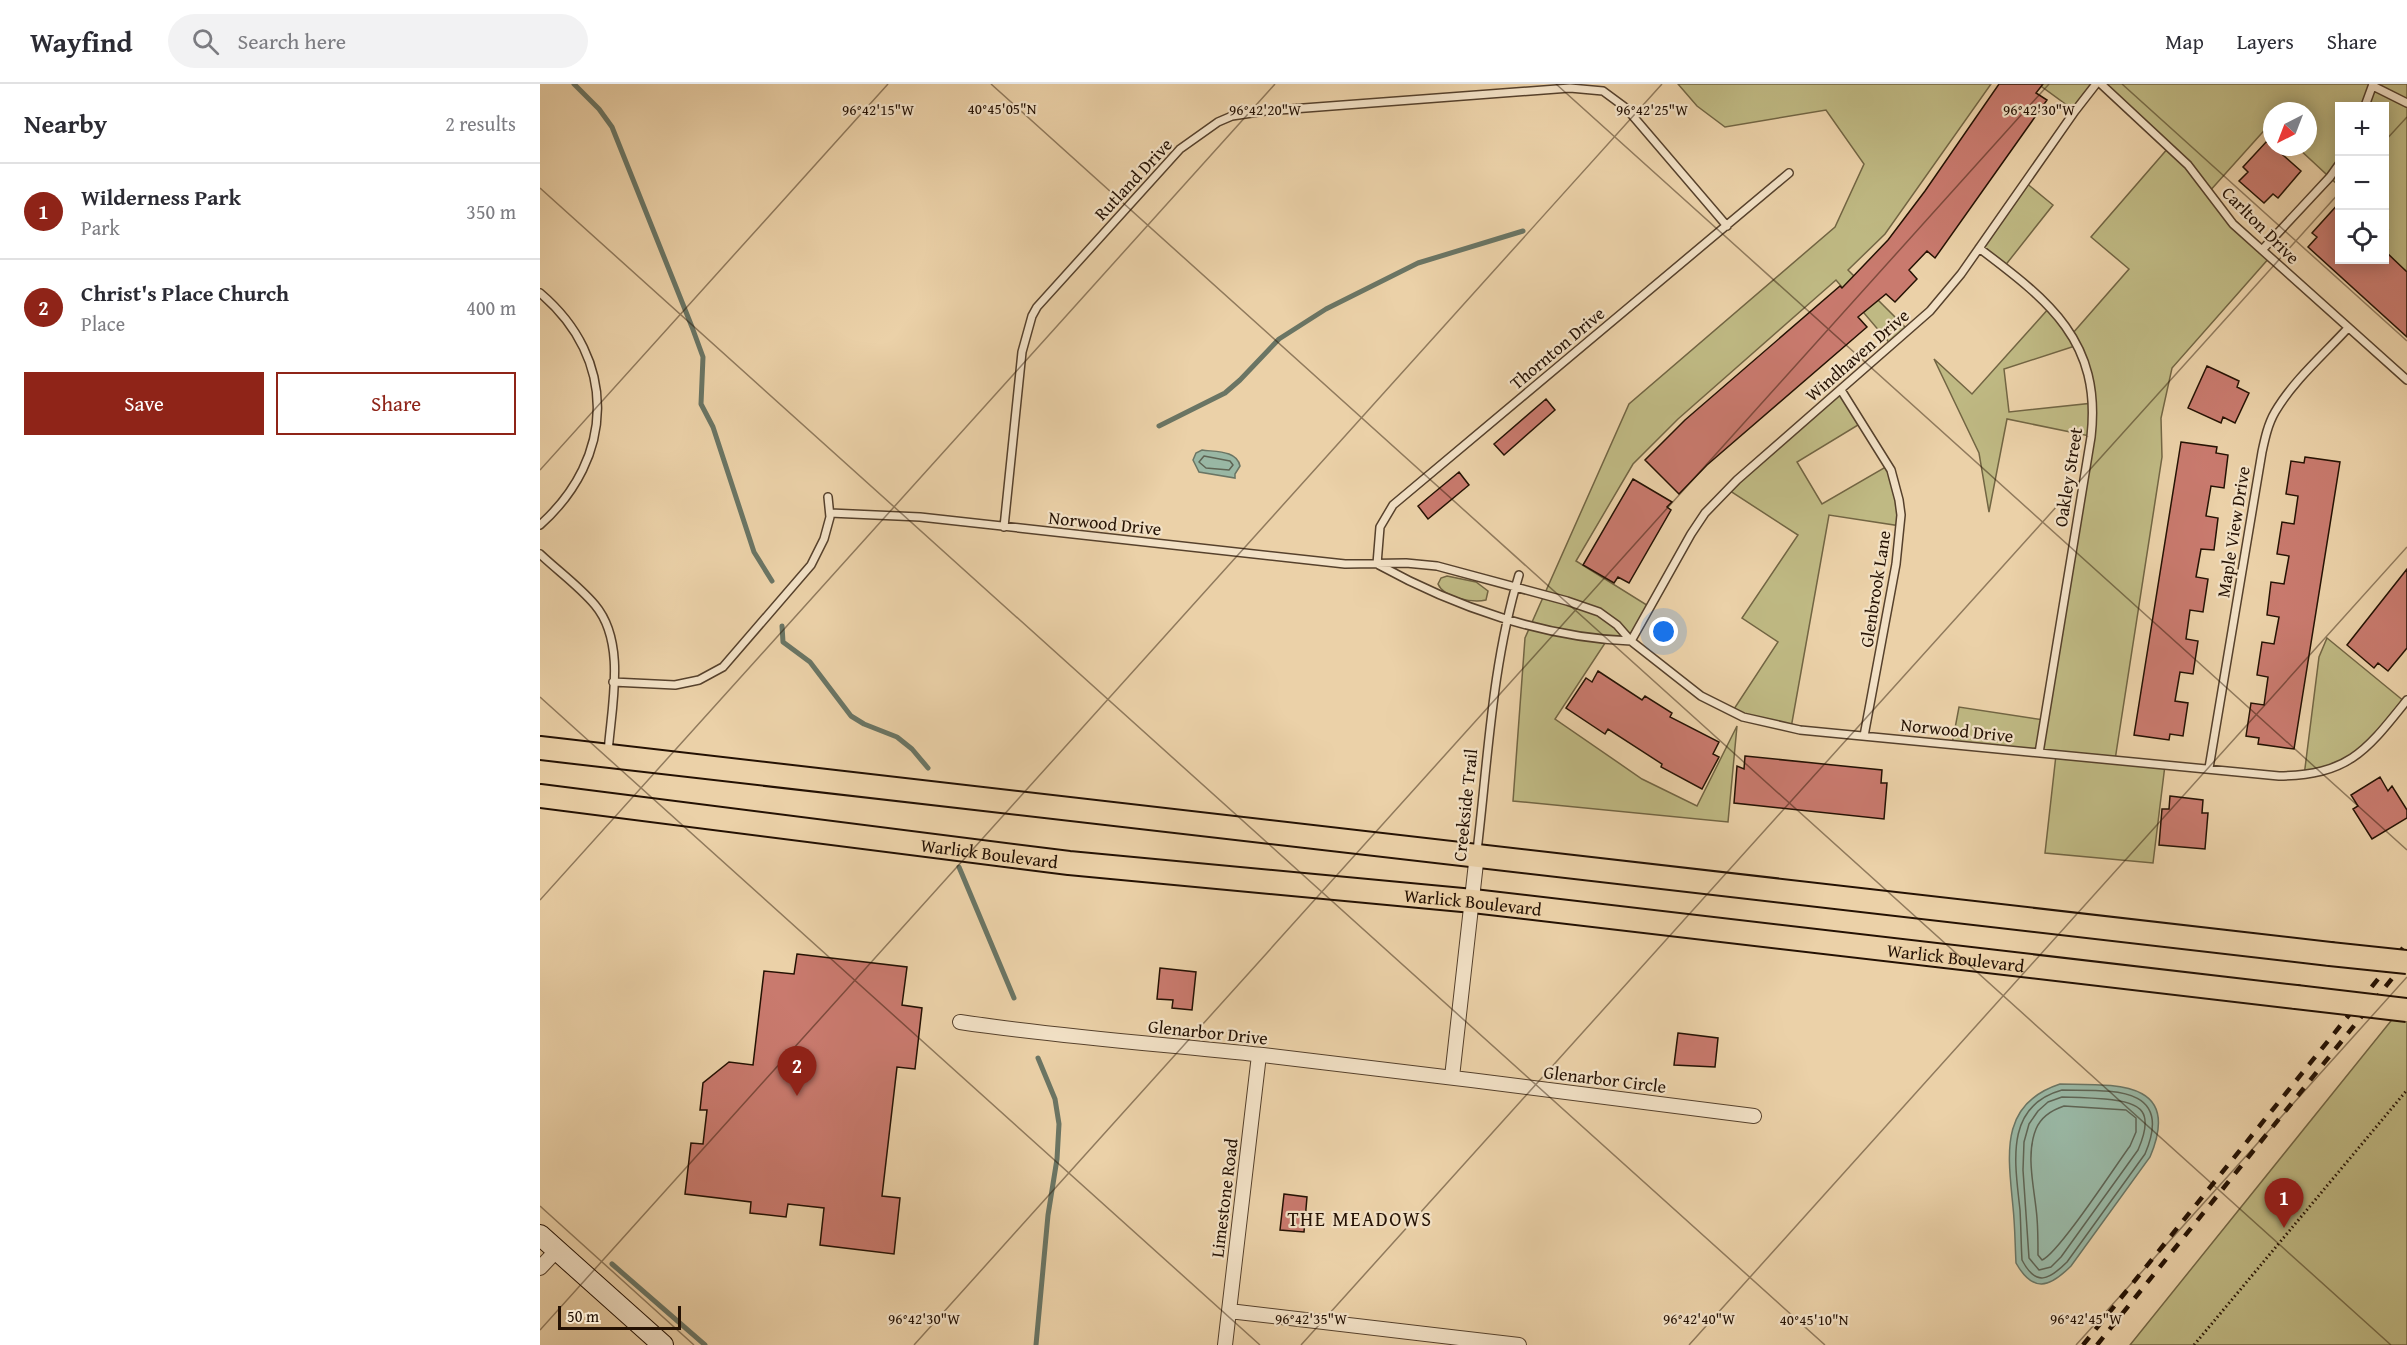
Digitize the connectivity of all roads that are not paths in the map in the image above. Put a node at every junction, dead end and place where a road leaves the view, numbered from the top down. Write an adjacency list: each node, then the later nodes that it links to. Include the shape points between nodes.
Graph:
1 (2099, 84): 8 (lane, Windhaven Drive, via 2075,111); 9 (lane, Carlton Drive, via 2188,165 2233,224)
2 (2373, 85): 3 (lane); 4 (lane)
3 (2367, 102)
4 (2407, 103)
5 (2335, 170): 9 (lane)
6 (1789, 173): 7 (lane, Thornton Drive)
7 (1727, 226): 17 (lane, Rutland Drive, via 1626,108 1603,91 1570,88 1265,111 1218,122 1167,161 1032,316 1022,352); 19 (lane, Thornton Drive, via 1393,505 1380,527)
8 (1979, 248): 13 (lane, Windhaven Drive, via 1930,311); 28 (lane, Oakley Street, via 2031,289 2065,325 2083,356 2092,390 2091,436)
9 (2262, 250): 11 (lane, Carlton Drive)
10 (540, 292): 16 (lane, via 555,305 587,353 594,372 597,404 595,430 579,478 561,505)
11 (2348, 328): 12 (lane, Carlton Drive); 30 (lane, Maple View Drive, via 2283,399 2268,430)
12 (2407, 380)
13 (1841, 390): 23 (lane, Windhaven Drive, via 1737,480 1705,513); 26 (lane, Glenbrook Lane, via 1891,470 1901,515 1896,564)
14 (828, 497): 15 (lane)
15 (830, 513): 17 (lane, Norwood Drive); 24 (lane, via 811,565 723,667 699,680 675,684)
16 (540, 525)
17 (1004, 527): 19 (lane, Norwood Drive, via 1345,564)
18 (540, 554): 24 (lane, via 605,619 614,651)
19 (1377, 564): 21 (lane, Norwood Drive, via 1437,566); 22 (lane, Norwood Drive, via 1442,597)
20 (1520, 575): 21 (lane, Creekside Trail)
21 (1515, 588): 22 (lane, Creekside Trail); 23 (lane, Norwood Drive, via 1599,612)
22 (1508, 618): 23 (lane, Norwood Drive, via 1569,634); 32 (lane, Creekside Trail, via 1497,675)
23 (1631, 640): 26 (lane, Norwood Drive, via 1701,696 1736,715 1775,726)
24 (613, 682): 29 (lane)
25 (2407, 700): 30 (lane, Norwood Drive, via 2363,752 2331,770 2279,776)
26 (1864, 736): 28 (lane, Norwood Drive)
27 (540, 748): 29 (main road)
28 (2039, 753): 30 (lane, Norwood Drive)
29 (608, 756): 32 (main road)
30 (2210, 768)
31 (540, 796): 33 (main road, Warlick Boulevard, via 1069,862)
32 (1477, 854): 33 (street, Creekside Trail); 34 (main road, bridge)
33 (1473, 901): 35 (main road, Warlick Boulevard, bridge); 38 (street, Creekside Trail)
34 (2407, 962)
35 (2407, 1010)
36 (960, 1022): 37 (street, Glenarbor Drive)
37 (1259, 1055): 38 (street, Glenarbor Drive); 43 (street, Limestone Road)
38 (1452, 1077): 39 (street, Glenarbor Circle)
39 (1754, 1116)
40 (540, 1234): 41 (street)
41 (557, 1250): 42 (street); 44 (street)
42 (540, 1268)
43 (1229, 1311): 45 (street, Limestone Road); 46 (street)
44 (663, 1345)
45 (1225, 1345)
46 (1520, 1345)

